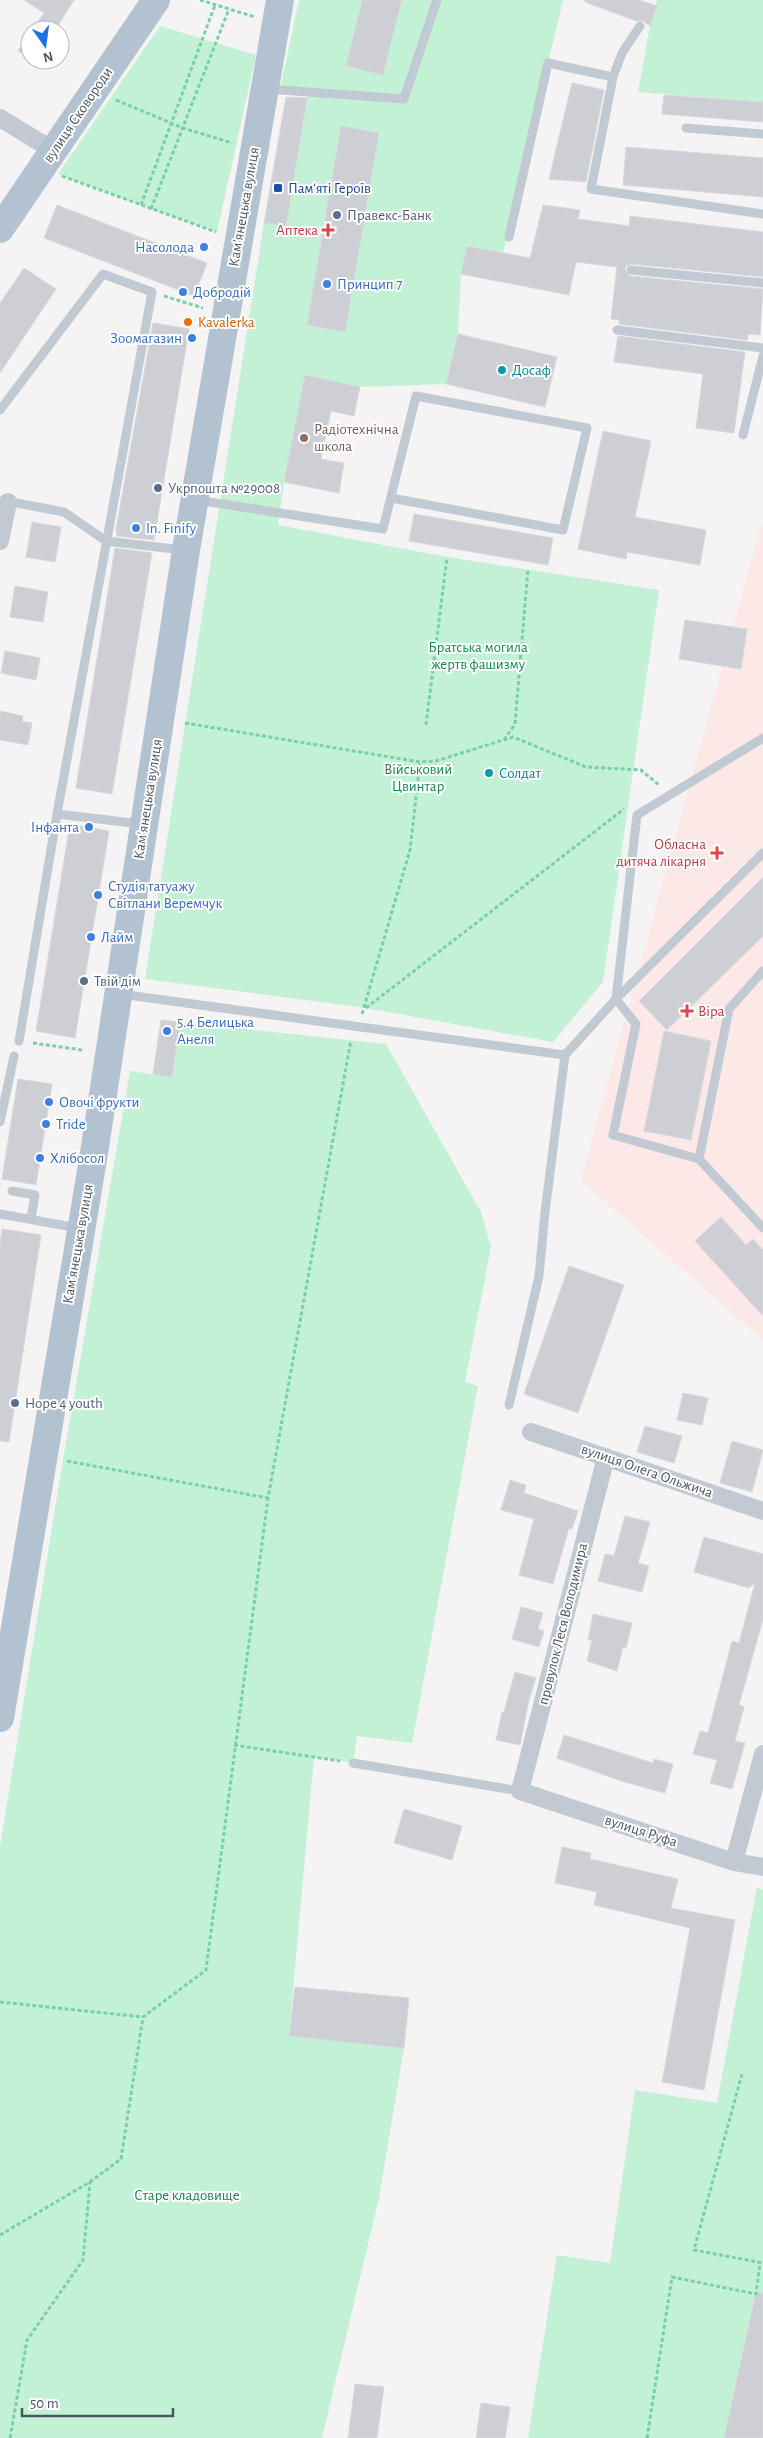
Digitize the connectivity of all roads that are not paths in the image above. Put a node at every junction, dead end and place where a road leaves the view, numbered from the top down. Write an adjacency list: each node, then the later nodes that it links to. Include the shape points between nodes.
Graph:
1 (156, 0): 10 (main road, вулиця Сковороди)
2 (280, 0): 6 (main road, Камʼянецька вулиця)
3 (437, 0): 6 (lane, via 404,100)
4 (640, 26): 5 (lane, via 622,53)
5 (613, 78): 11 (lane, via 591,189); 13 (lane, via 548,62)
6 (265, 88): 22 (main road, Камʼянецька вулиця)
7 (0, 118): 10 (street)
8 (686, 128): 9 (lane)
9 (763, 134)
10 (56, 163): 12 (main road, вулиця Сковороди)
11 (763, 214)
12 (0, 230)
13 (508, 237)
14 (631, 270): 15 (lane)
15 (763, 283)
16 (617, 330): 17 (lane)
17 (763, 348)
18 (763, 356): 20 (lane)
19 (0, 410): 25 (lane, via 103,274 152,292)
20 (743, 435)
21 (391, 498): 21 (lane, via 416,396 587,428 563,530); 22 (lane, via 383,529)
22 (194, 499): 26 (main road, Камʼянецька вулиця)
23 (4, 501): 24 (street); 25 (lane, via 64,512)
24 (0, 540)
25 (106, 541): 26 (lane); 28 (lane)
26 (186, 550): 29 (main road, Камʼянецька вулиця)
27 (763, 738): 33 (lane, via 636,815)
28 (57, 814): 29 (lane); 34 (lane)
29 (145, 825): 32 (main road, Камʼянецька вулиця)
30 (763, 852): 33 (lane)
31 (763, 970): 38 (lane, via 729,1009)
32 (118, 994): 35 (lane); 42 (main road, Камʼянецька вулиця)
33 (616, 999): 35 (lane); 38 (lane, via 636,1024 614,1135)
34 (19, 1040)
35 (565, 1055): 44 (lane, via 539,1276)
36 (14, 1056): 37 (lane)
37 (0, 1122)
38 (699, 1160): 43 (lane)
39 (12, 1191): 41 (lane, via 35,1195)
40 (0, 1214): 41 (lane)
41 (31, 1218): 42 (lane)
42 (80, 1228): 48 (main road, Камʼянецька вулиця)
43 (763, 1228)
44 (509, 1405)
45 (531, 1432): 46 (street, вулиця Олега Ольжича)
46 (606, 1457): 47 (street, вулиця Олега Ольжича); 51 (street, провулок Леся Володимира)
47 (763, 1511)
48 (1, 1704)
49 (763, 1754): 52 (street)
50 (353, 1762): 51 (lane)
51 (520, 1791): 52 (street, вулиця Руфа)
52 (734, 1862): 53 (street, вулиця Руфа)
53 (763, 1867)

